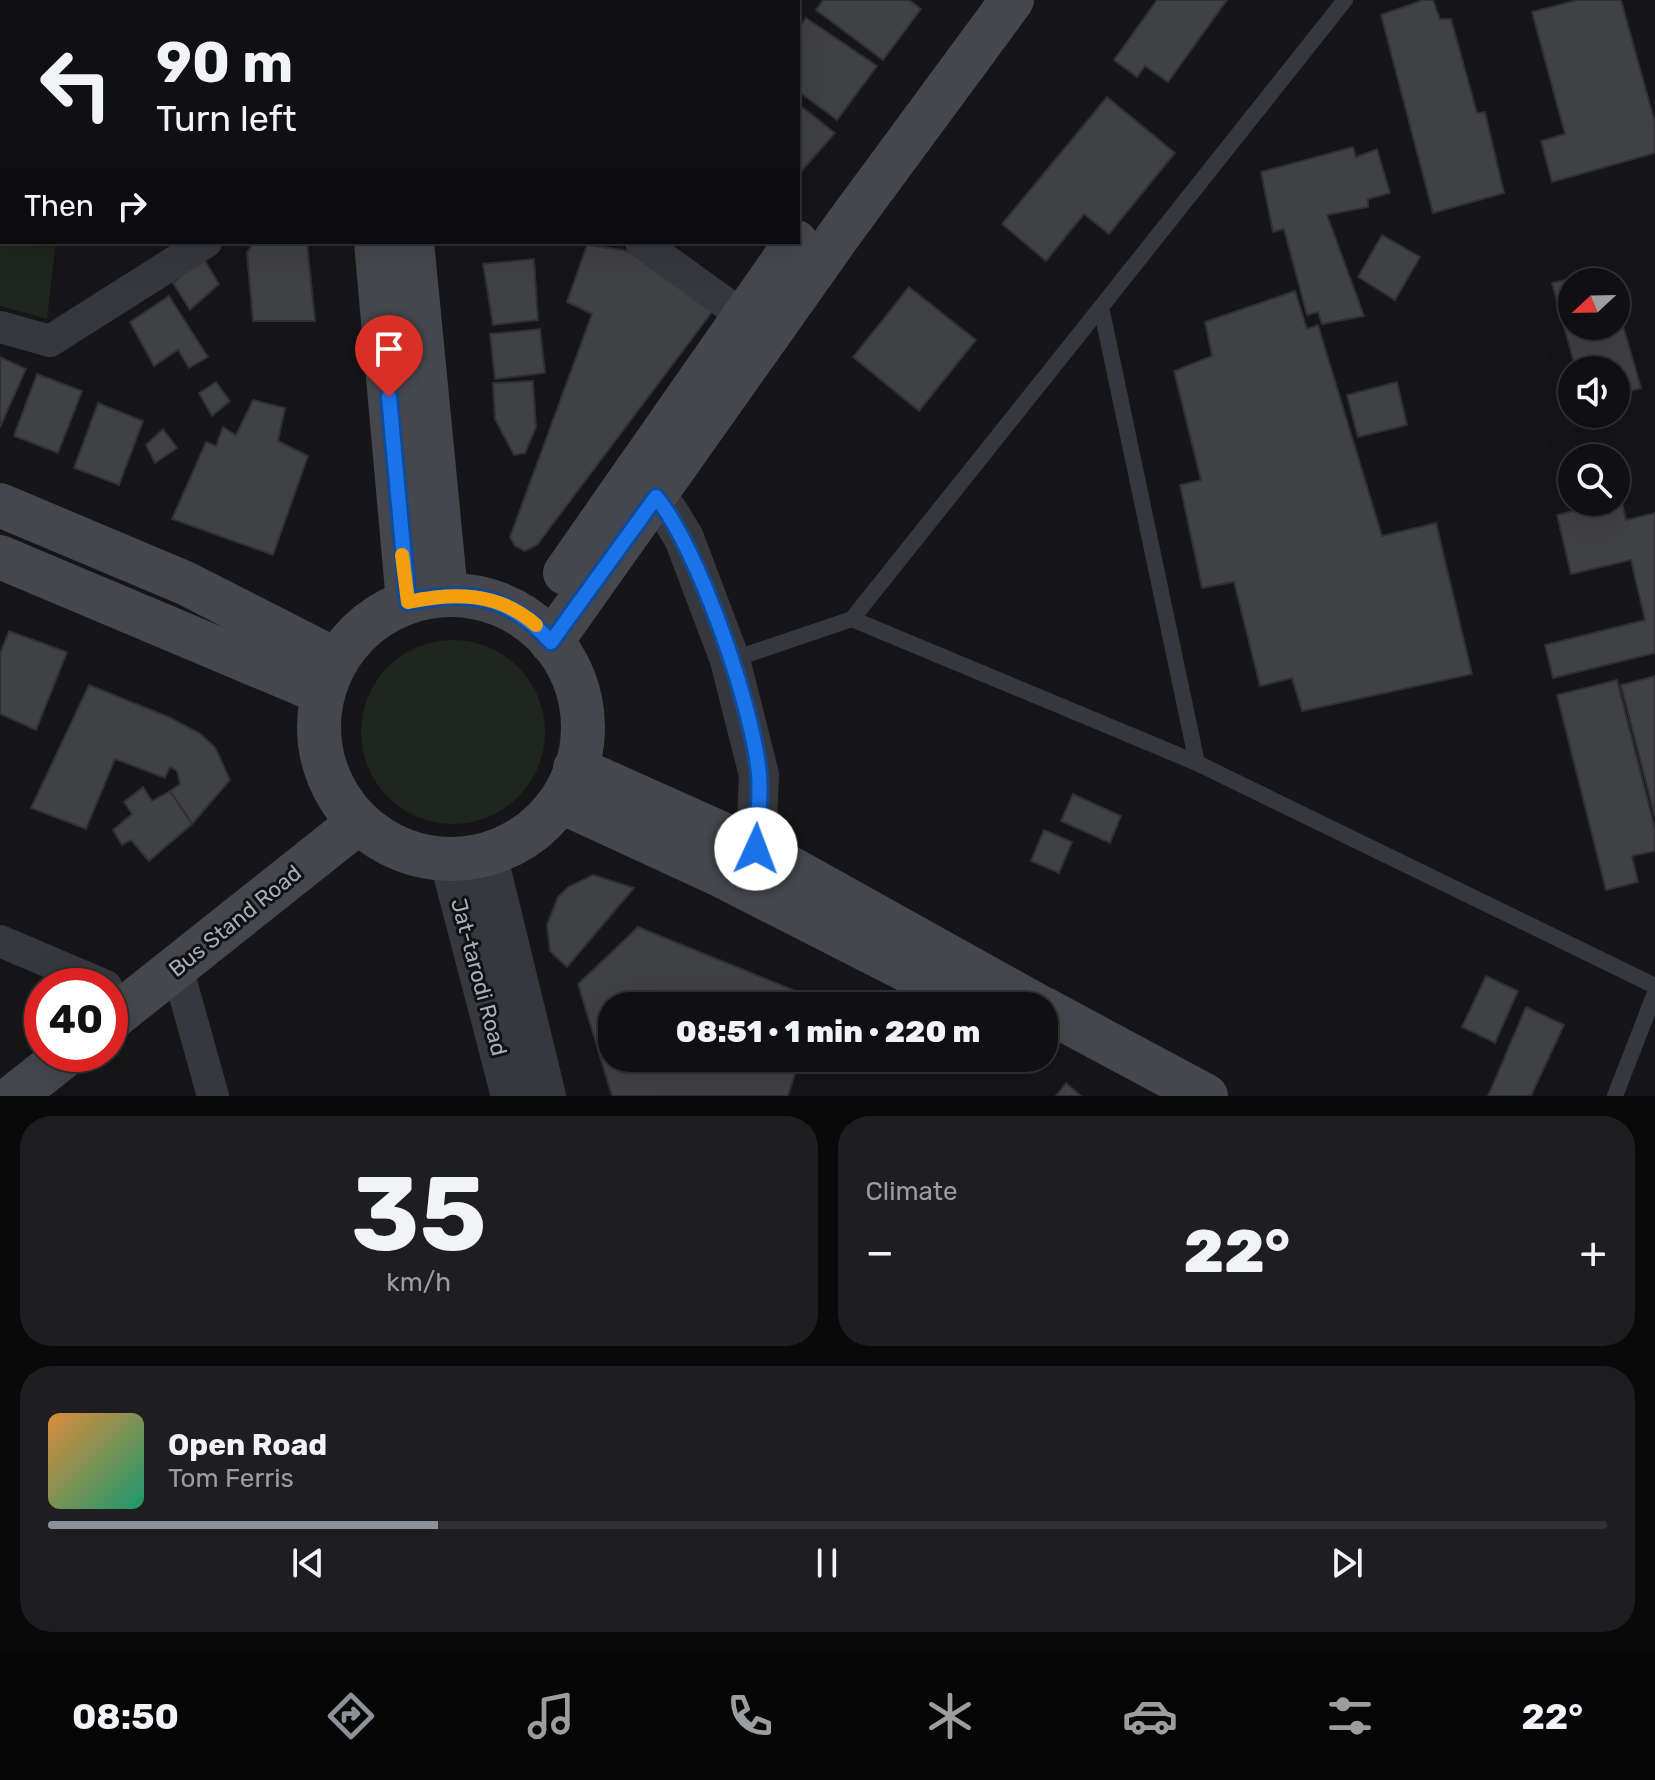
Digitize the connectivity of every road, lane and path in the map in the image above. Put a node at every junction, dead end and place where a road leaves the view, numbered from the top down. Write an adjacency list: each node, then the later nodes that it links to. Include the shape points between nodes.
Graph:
1 (975, 0): 4 (main road)
2 (1012, 0): 11 (main road)
3 (1345, 0): 10 (lane)
4 (800, 237)
5 (203, 244): 12 (street, via 50,341)
6 (376, 244): 16 (main road)
7 (412, 244): 16 (main road)
8 (644, 244): 11 (street)
9 (796, 244): 11 (main road)
10 (1101, 307): 17 (lane); 21 (lane)
11 (756, 324): 13 (main road)
12 (0, 327)
13 (645, 484): 18 (main road); 19 (street, via 684,538)
14 (0, 505): 20 (main road, via 185,583)
15 (0, 557): 20 (main road)
16 (427, 598): 18 (main road, via 491,600); 20 (main road, via 398,604 364,625)
17 (852, 619): 19 (lane); 21 (lane)
18 (542, 632): 22 (main road, via 565,658 581,697 583,745)
19 (730, 660): 24 (street, via 759,775)
20 (329, 677): 23 (main road, via 319,734 331,781)
21 (1197, 763): 30 (lane)
22 (570, 786): 24 (main road); 25 (main road, via 536,829); 32 (main road, via 718,874)
23 (351, 810): 25 (main road, via 407,852 433,859); 27 (main road, Bus Stand Road); 29 (main road)
24 (756, 849): 33 (main road)
25 (468, 856): 42 (street, Jat-tarodi Road); 43 (street)
26 (0, 941): 28 (street)
27 (177, 967): 31 (main road, Bus Stand Road); 41 (street)
28 (57, 968)
29 (128, 984)
30 (1655, 986)
31 (128, 989)
32 (950, 992)
33 (1013, 992)
34 (1655, 993): 46 (lane)
35 (1058, 1017): 45 (main road)
36 (1058, 1047): 44 (main road)
37 (24, 1057): 39 (main road)
38 (44, 1072): 40 (main road)
39 (0, 1076)
40 (14, 1096)
41 (213, 1096)
42 (511, 1096)
43 (546, 1096)
44 (1151, 1096)
45 (1206, 1096)
46 (1615, 1096)

